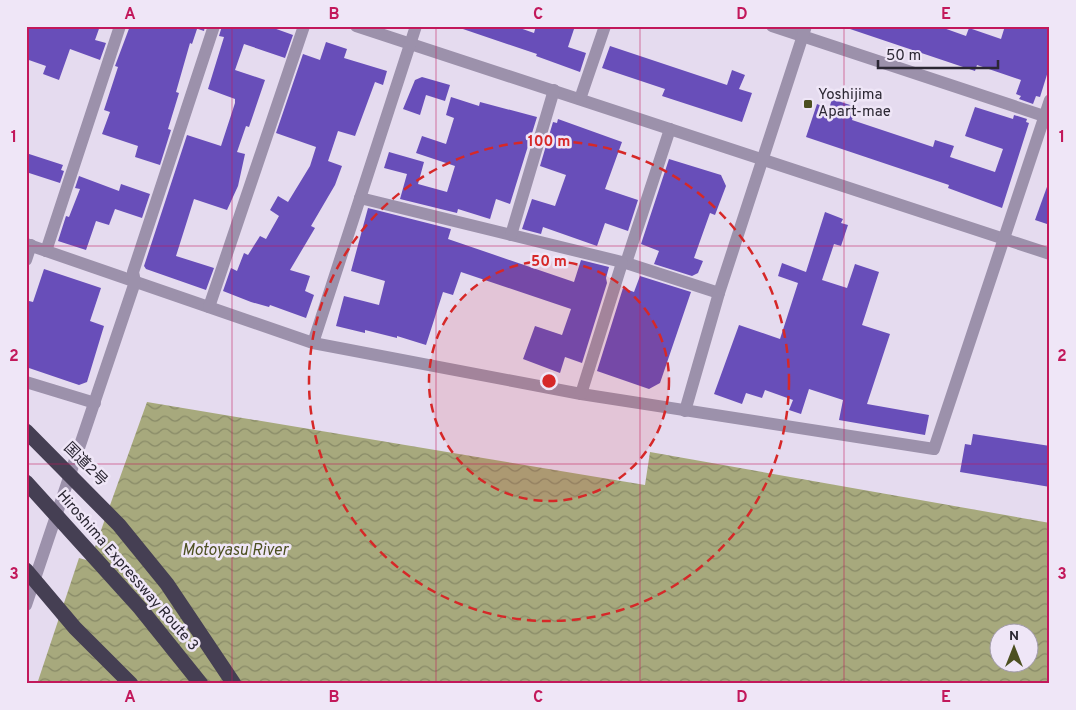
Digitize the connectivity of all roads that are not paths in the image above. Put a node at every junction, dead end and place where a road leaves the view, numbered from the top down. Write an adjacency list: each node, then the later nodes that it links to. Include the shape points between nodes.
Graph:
1 (120, 26): 20 (street)
2 (214, 26): 24 (street, via 133,272)
3 (304, 26): 26 (street)
4 (356, 26): 9 (street)
5 (416, 26): 9 (street)
6 (772, 26): 8 (street)
7 (601, 27): 11 (street)
8 (805, 31): 13 (street); 15 (street)
9 (410, 45): 10 (street); 16 (street)
10 (554, 90): 11 (street); 17 (street)
11 (580, 99): 14 (street)
12 (1050, 100): 13 (street)
13 (1047, 117): 18 (street)
14 (670, 129): 15 (street); 23 (street)
15 (763, 159): 18 (street); 25 (street)
16 (360, 198): 17 (street); 27 (street)
17 (511, 235): 23 (street)
18 (1004, 239): 21 (street); 31 (street, via 934,449)
19 (29, 245): 20 (street); 22 (street)
20 (46, 251): 24 (street)
21 (1050, 254)
22 (26, 260)
23 (624, 263): 25 (street); 29 (street)
24 (135, 282): 26 (street); 30 (street)
25 (719, 293): 31 (street)
26 (209, 307): 27 (street)
27 (313, 344): 29 (street)
28 (26, 382): 30 (street)
29 (580, 394): 31 (street)
30 (95, 403): 35 (street)
31 (684, 411)
32 (26, 431): 38 (highway, 国道2号, via 119,525 167,584)
33 (26, 482): 37 (highway, Hiroshima Expressway Route 3, via 133,601)
34 (26, 570): 36 (highway, via 75,628)
35 (26, 605)
36 (131, 684)
37 (201, 684)
38 (234, 684)

